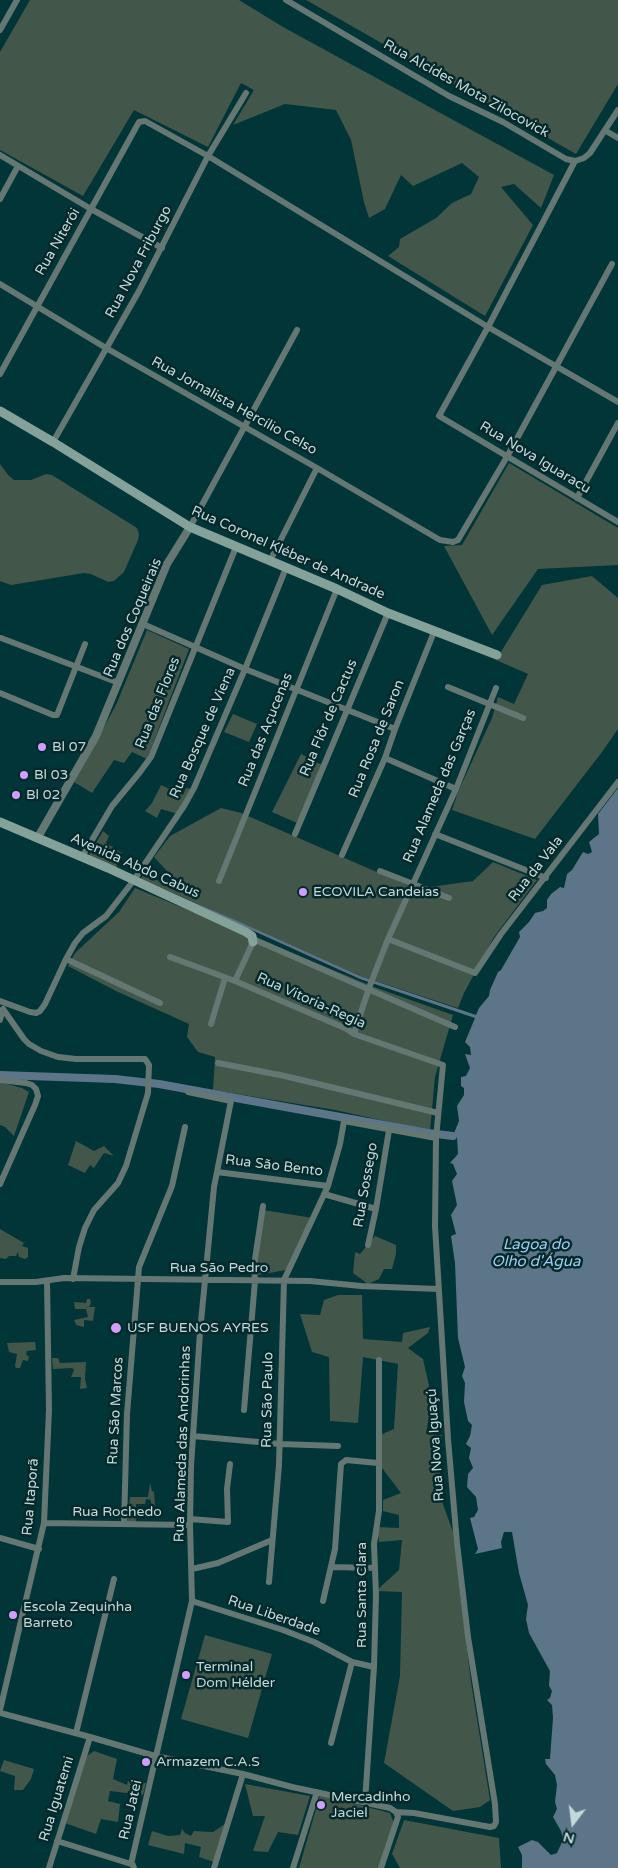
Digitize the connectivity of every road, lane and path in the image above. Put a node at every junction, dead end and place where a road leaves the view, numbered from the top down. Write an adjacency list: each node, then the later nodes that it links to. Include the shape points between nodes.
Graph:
1 (17, 0): 3 (street)
2 (291, 1): 10 (street, Rua Alcídes Mota Zilocovick, via 449,96 503,122 566,159)
3 (0, 30)
4 (246, 93): 9 (street, Rua Nova Friburgo)
5 (618, 110): 6 (street)
6 (606, 131): 7 (street); 10 (street, via 590,153)
7 (618, 138)
8 (0, 155): 11 (street)
9 (208, 156): 13 (street, Rua Niterói, via 145,121 139,122); 14 (street, Rua Nova Friburgo); 18 (street)
10 (575, 160): 18 (street)
11 (18, 166): 12 (street); 13 (street)
12 (0, 199)
13 (91, 209): 14 (street); 17 (street, Rua Niterói)
14 (162, 248): 20 (street, Rua Nova Friburgo)
15 (612, 264): 21 (street)
16 (0, 284): 17 (street, Rua Jornalista Hercílio Celso)
17 (36, 306): 20 (street, Rua Jornalista Hercílio Celso); 22 (street, Rua Niterói)
18 (488, 327): 21 (street); 28 (street, Rua Nova Iguaracu, via 440,416)
19 (297, 330): 26 (street, Rua dos Coqueirais)
20 (106, 348): 26 (street, Rua Jornalista Hercílio Celso); 27 (street, Rua Nova Friburgo)
21 (556, 366): 23 (street); 28 (street)
22 (0, 374)
23 (618, 402)
24 (0, 411): 27 (main road, Rua Coronel Kléber de Andrade)
25 (618, 423): 30 (street)
26 (245, 427): 29 (street, Rua Jornalista Hercílio Celso); 32 (street, Rua dos Coqueirais)
27 (53, 442): 32 (main road, Rua Coronel Kléber de Andrade)
28 (508, 455): 29 (street, Rua Jornalista Hercílio Celso, via 458,540 453,542 440,540); 30 (street, Rua Nova Iguaracu)
29 (317, 468): 34 (street)
30 (577, 498): 31 (street, Rua Nova Iguaracu)
31 (618, 522)
32 (190, 527): 33 (main road, Rua Coronel Kléber de Andrade); 38 (street, Rua dos Coqueirais, via 167,564)
33 (236, 548): 34 (main road, Rua Coronel Kléber de Andrade); 42 (street, Rua das Flores)
34 (270, 561): 35 (main road, Rua Coronel Kléber de Andrade)
35 (286, 568): 36 (main road, Rua Coronel Kléber de Andrade); 45 (street, Rua Bosque de Viena)
36 (337, 589): 37 (main road, Rua Coronel Kléber de Andrade); 49 (street, Rua das Açucenas)
37 (388, 613): 39 (main road, Rua Coronel Kléber de Andrade); 52 (street, Rua Flôr de Cactus)
38 (143, 624): 42 (street); 46 (street, Rua dos Coqueirais)
39 (434, 632): 43 (main road, Rua Coronel Kléber de Andrade); 54 (street, Rua Rosa de Saron)
40 (0, 638): 44 (street)
41 (85, 644): 44 (street)
42 (195, 646): 45 (street); 63 (street, Rua das Flores, via 151,757 112,806)
43 (497, 656)
44 (76, 667): 46 (street); 50 (street, via 57,715)
45 (245, 669): 49 (street); 66 (street, Rua Bosque de Viena, via 189,797)
46 (119, 684): 61 (street, Rua dos Coqueirais, via 89,749)
47 (448, 687): 51 (street)
48 (496, 688): 51 (street, Rua Alameda das Garças)
49 (297, 689): 52 (street); 67 (street, Rua das Açucenas)
50 (0, 693)
51 (488, 704): 53 (street); 57 (street, Rua Alameda das Garças)
52 (346, 710): 54 (street); 59 (street, Rua Flôr de Cactus)
53 (523, 718)
54 (395, 729): 55 (street, Rua Rosa de Saron)
55 (384, 758): 57 (street); 62 (street, Rua Rosa de Saron)
56 (618, 782): 65 (street, Rua da Vala)
57 (456, 789): 60 (street, Rua Alameda das Garças)
58 (0, 822): 61 (main road, Avenida Abdo Cabus)
59 (295, 834)
60 (435, 834): 65 (street); 68 (street, Rua Alameda das Garças)
61 (38, 837): 63 (main road, Avenida Abdo Cabus)
62 (342, 855)
63 (82, 857): 66 (main road, Avenida Abdo Cabus)
64 (380, 871): 68 (street)
65 (546, 878): 70 (street, Rua da Vala, via 501,934 475,973)
66 (134, 880): 71 (main road, Avenida Abdo Cabus, via 246,932); 73 (street, Rua Bosque de Viena, via 106,916 83,933)
67 (220, 881)
68 (412, 884): 69 (street); 70 (street, Rua Alameda das Garças)
69 (449, 898)
70 (388, 939): 76 (street, Rua Alameda das Garças)
71 (253, 940): 75 (street); 76 (street)
72 (170, 957): 74 (street, Rua Vitoria-Regia)
73 (66, 959): 77 (street); 78 (street, Rua Bosque de Viena, via 40,1011 30,1012)
74 (225, 978): 75 (street, Rua Vitoria-Regia); 80 (street)
75 (234, 981): 82 (street, Rua Vitoria-Regia)
76 (368, 989): 81 (street); 82 (street, Rua Alameda das Garças)
77 (160, 1003)
78 (3, 1004): 79 (street); 98 (street, via 24,1039 41,1051 76,1059 145,1059 150,1065 149,1083 126,1166 118,1183 94,1210 85,1228)
79 (0, 1020)
80 (211, 1024)
81 (455, 1027)
82 (354, 1034): 84 (street, Rua Vitoria-Regia)
83 (218, 1063): 87 (street)
84 (443, 1065): 87 (street, Rua Nova Iguaçú)
85 (0, 1080): 92 (street, via 26,1082 36,1089 38,1096)
86 (188, 1092): 91 (street, Rua Alameda das Andorinhas, via 231,1101)
87 (438, 1113): 90 (street, Rua Nova Iguaçú)
88 (185, 1127): 99 (street, Rua São Marcos, via 172,1186 142,1257)
89 (389, 1130): 90 (street); 93 (street, Rua São Paulo, via 344,1121); 96 (street, Rua Sossego)
90 (436, 1138): 105 (street, Rua Nova Iguaçú, via 434,1226)
91 (217, 1172): 93 (street, Rua São Bento); 102 (street, Rua Alameda das Andorinhas)
92 (0, 1184)
93 (328, 1186): 94 (street, Rua São Paulo)
94 (324, 1194): 96 (street); 100 (street, Rua São Paulo)
95 (263, 1206): 103 (street, via 254,1266)
96 (376, 1209): 97 (street, Rua Sossego)
97 (368, 1245)
98 (73, 1279): 99 (street, Rua São Pedro); 101 (street, Rua São Pedro)
99 (138, 1280): 102 (street, Rua São Pedro); 115 (street, Rua São Marcos, via 127,1408)
100 (284, 1280): 103 (street, Rua São Pedro); 105 (street, Rua São Pedro); 109 (street, Rua São Paulo)
101 (47, 1281): 104 (street, Rua São Pedro); 114 (street, Rua Itaporã, via 49,1410)
102 (205, 1281): 103 (street, Rua São Pedro); 108 (street, Rua Alameda das Andorinhas)
103 (255, 1281): 107 (street)
104 (0, 1282)
105 (438, 1289): 136 (street, Rua Nova Iguaçú, via 457,1543 496,1820 490,1827)
106 (379, 1360): 111 (street, Rua Santa Clara)
107 (244, 1410)
108 (192, 1436): 109 (street); 113 (street, Rua Alameda das Andorinhas)
109 (280, 1444): 110 (street); 117 (street, Rua São Paulo)
110 (338, 1446)
111 (378, 1463): 119 (street, via 346,1460 341,1464 337,1532); 120 (street, Rua Santa Clara, via 379,1511)
112 (230, 1464): 113 (street, Rua Rochedo, via 228,1522)
113 (190, 1522): 115 (street, Rua Rochedo); 121 (street, Rua Alameda das Andorinhas)
114 (44, 1523): 115 (street, Rua Rochedo); 118 (street, Rua Itaporã)
115 (124, 1524)
116 (0, 1538): 118 (street)
117 (272, 1540): 121 (street, via 218,1563); 123 (street, Rua São Paulo)
118 (39, 1549): 128 (street, Rua Itaporã)
119 (331, 1567): 120 (street); 125 (street)
120 (374, 1568): 127 (street, Rua Santa Clara)
121 (192, 1569): 124 (street, Rua Alameda das Andorinhas)
122 (114, 1579): 129 (street)
123 (269, 1582)
124 (192, 1601): 126 (street, Rua Liberdade, via 314,1642); 132 (street, Rua Alameda das Andorinhas)
125 (323, 1601)
126 (352, 1662): 127 (street, Rua Liberdade); 131 (street)
127 (374, 1667): 135 (street, Rua Santa Clara)
128 (0, 1712): 129 (street)
129 (76, 1733): 130 (street)
130 (90, 1737): 132 (street); 137 (street, Rua Iguatemi)
131 (331, 1743)
132 (155, 1756): 133 (street); 138 (street, Rua Jatei)
133 (243, 1774): 134 (street); 140 (street)
134 (316, 1792): 135 (street); 141 (street)
135 (365, 1802): 136 (street)
136 (396, 1812): 142 (street, via 398,1817)
137 (57, 1842): 138 (street); 139 (street, Rua Iguatemi)
138 (131, 1867)
139 (49, 1868)
140 (214, 1868)
141 (293, 1868)
142 (381, 1868)

